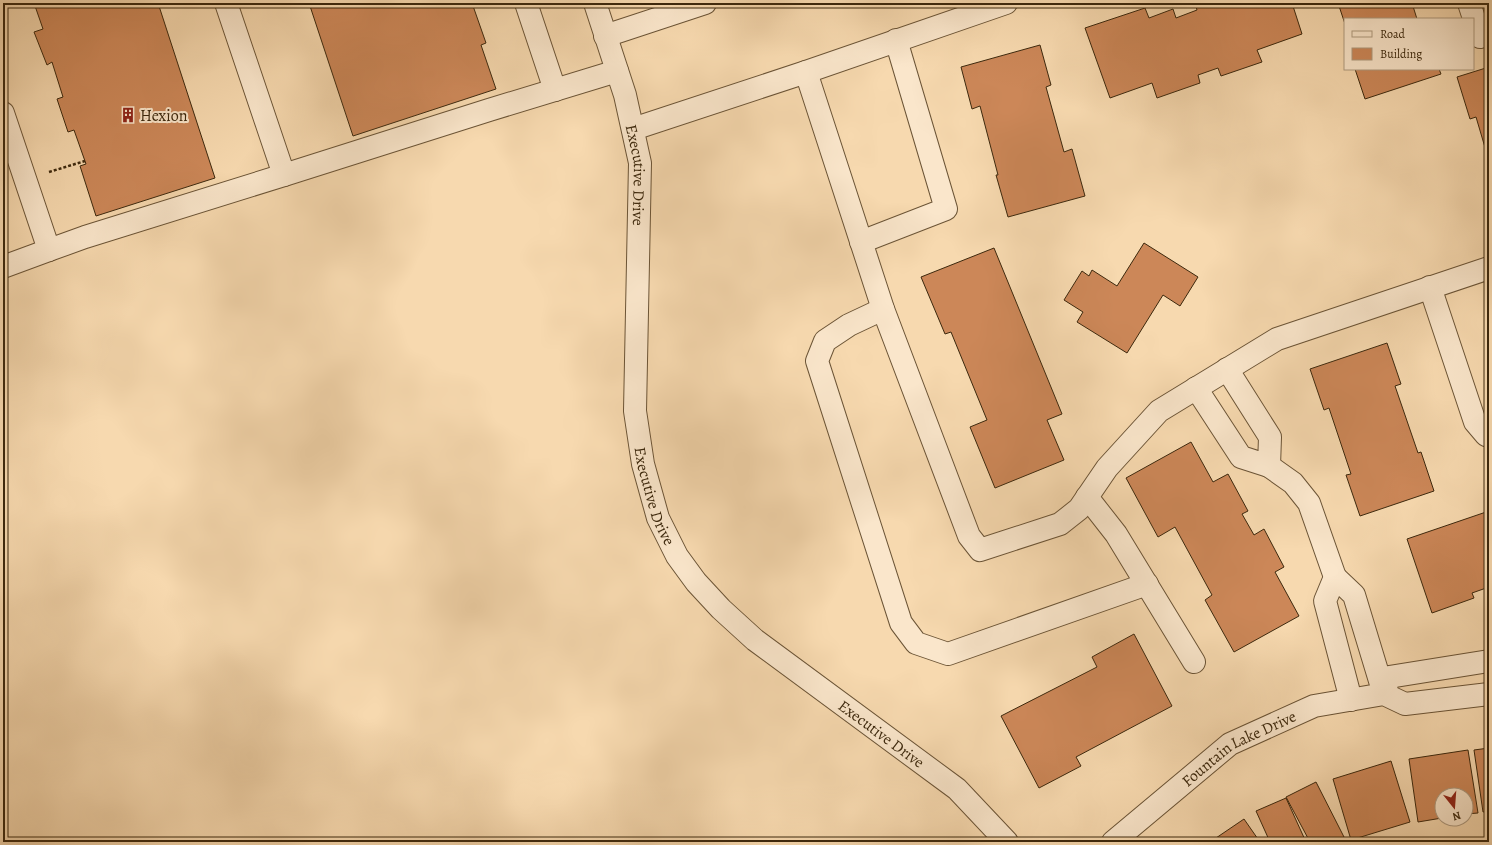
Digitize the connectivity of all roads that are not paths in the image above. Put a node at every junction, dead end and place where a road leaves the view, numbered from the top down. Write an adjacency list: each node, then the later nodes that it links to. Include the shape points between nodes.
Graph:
1 (226, 3): 17 (street)
2 (526, 3): 14 (street)
3 (595, 3): 9 (street, Executive Drive)
4 (705, 3): 9 (street)
5 (1006, 3): 11 (street)
6 (1469, 3): 7 (street)
7 (1474, 18)
8 (1474, 18): 10 (street)
9 (606, 36): 12 (street, Executive Drive)
10 (1480, 37)
11 (896, 40): 13 (street); 18 (street, via 946,209)
12 (617, 71): 14 (street); 16 (street, Executive Drive)
13 (806, 72): 16 (street); 18 (street)
14 (555, 90): 17 (street)
15 (3, 114): 19 (street)
16 (633, 129): 36 (street, Executive Drive, via 640,163 635,411 643,464 658,518 677,556 721,609 755,640 957,789)
17 (284, 175): 19 (street)
18 (861, 242): 23 (street)
19 (49, 250): 20 (street)
20 (3, 267)
21 (1489, 268): 22 (street)
22 (1430, 287): 24 (street, via 1277,339); 26 (street, via 1475,422)
23 (883, 309): 28 (street, via 969,536 980,550 1060,524 1079,509); 30 (street, via 849,325 825,341 817,361 902,624 916,643 948,654)
24 (1228, 369): 25 (street); 27 (street, via 1270,437)
25 (1196, 388): 27 (street, via 1242,457); 28 (street, via 1159,411 1107,468)
26 (1489, 436)
27 (1270, 466): 29 (street, via 1293,483 1309,503)
28 (1087, 497): 30 (street, via 1116,534)
29 (1335, 577): 33 (street, via 1354,595); 35 (street, via 1325,601)
30 (1147, 584): 32 (street)
31 (1489, 661): 33 (street, via 1389,677)
32 (1194, 662)
33 (1384, 694): 34 (street, via 1405,704); 35 (street, Fountain Lake Drive)
34 (1489, 694)
35 (1351, 700): 37 (street, Fountain Lake Drive, via 1314,706 1230,744)
36 (1006, 842)
37 (1113, 842)

